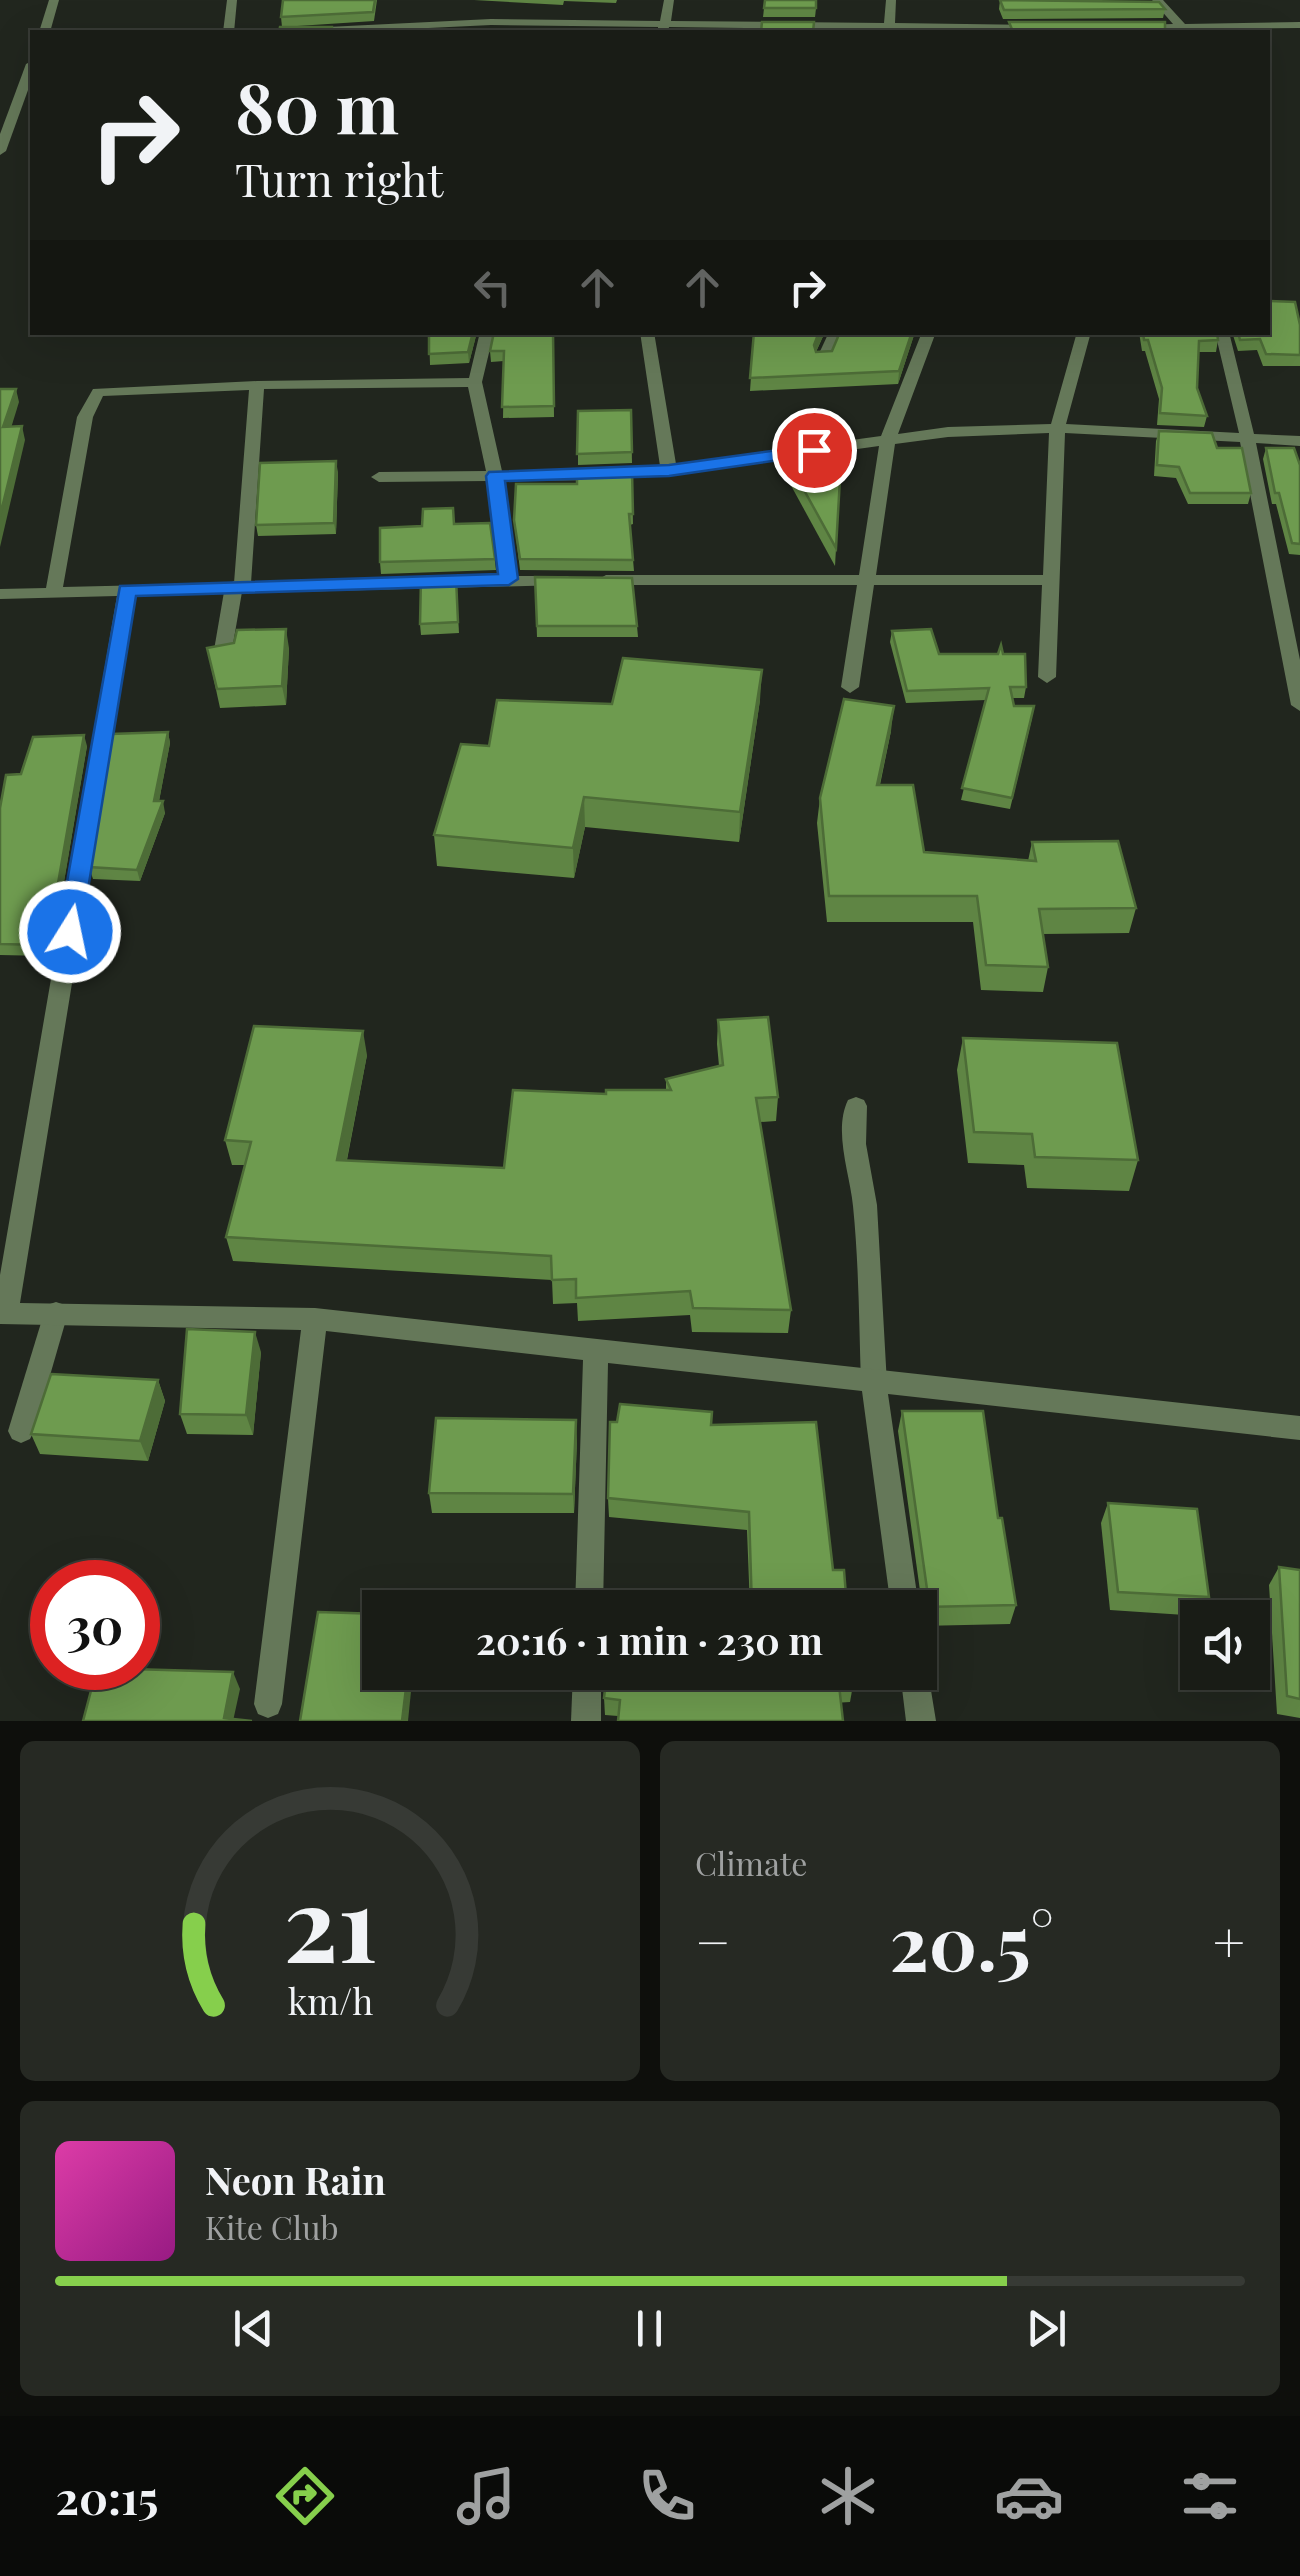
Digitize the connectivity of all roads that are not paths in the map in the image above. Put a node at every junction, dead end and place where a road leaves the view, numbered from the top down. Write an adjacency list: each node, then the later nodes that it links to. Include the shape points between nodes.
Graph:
1 (54, 0): 11 (street)
2 (232, 0): 12 (street)
3 (669, 0): 8 (street)
4 (891, 0): 14 (street)
5 (1156, 0): 7 (street)
6 (1300, 25): 7 (street)
7 (1182, 27): 10 (street)
8 (664, 28): 13 (street, via 491,22); 14 (street)
9 (1040, 28): 14 (street)
10 (1129, 28)
11 (45, 30)
12 (228, 30)
13 (327, 30)
14 (889, 30)
15 (30, 69): 16 (street)
16 (0, 151)
17 (486, 335): 24 (street)
18 (647, 335): 30 (street)
19 (835, 335): 23 (street)
20 (928, 335): 28 (street)
21 (1083, 335): 26 (street)
22 (1223, 335): 27 (street)
23 (823, 360)
24 (475, 382): 25 (street); 31 (street)
25 (258, 385): 36 (street); 38 (street, via 98,392 85,417)
26 (1057, 428): 27 (street); 28 (street); 34 (street)
27 (1247, 436): 29 (street); 43 (street)
28 (888, 439): 30 (street); 35 (street)
29 (1300, 441)
30 (669, 470): 31 (street)
31 (495, 476): 32 (street); 33 (street)
32 (379, 477)
33 (509, 579): 35 (street); 36 (street)
34 (1049, 580): 35 (street); 41 (street)
35 (866, 582): 42 (street)
36 (238, 586): 37 (street); 40 (street)
37 (127, 590): 38 (street); 45 (street)
38 (54, 592): 39 (street)
39 (0, 594)
40 (224, 650)
41 (1047, 677)
42 (850, 687)
43 (1300, 705)
44 (856, 1106): 49 (street)
45 (3, 1312): 46 (street)
46 (56, 1313): 47 (street); 51 (street)
47 (315, 1319): 48 (street); 56 (street)
48 (596, 1348): 49 (street); 52 (street)
49 (874, 1384): 50 (street); 53 (street)
50 (1300, 1428)
51 (21, 1431)
52 (589, 1590)
53 (903, 1590)
54 (587, 1690): 57 (street)
55 (917, 1690): 58 (street)
56 (268, 1704)
57 (586, 1721)
58 (921, 1721)

